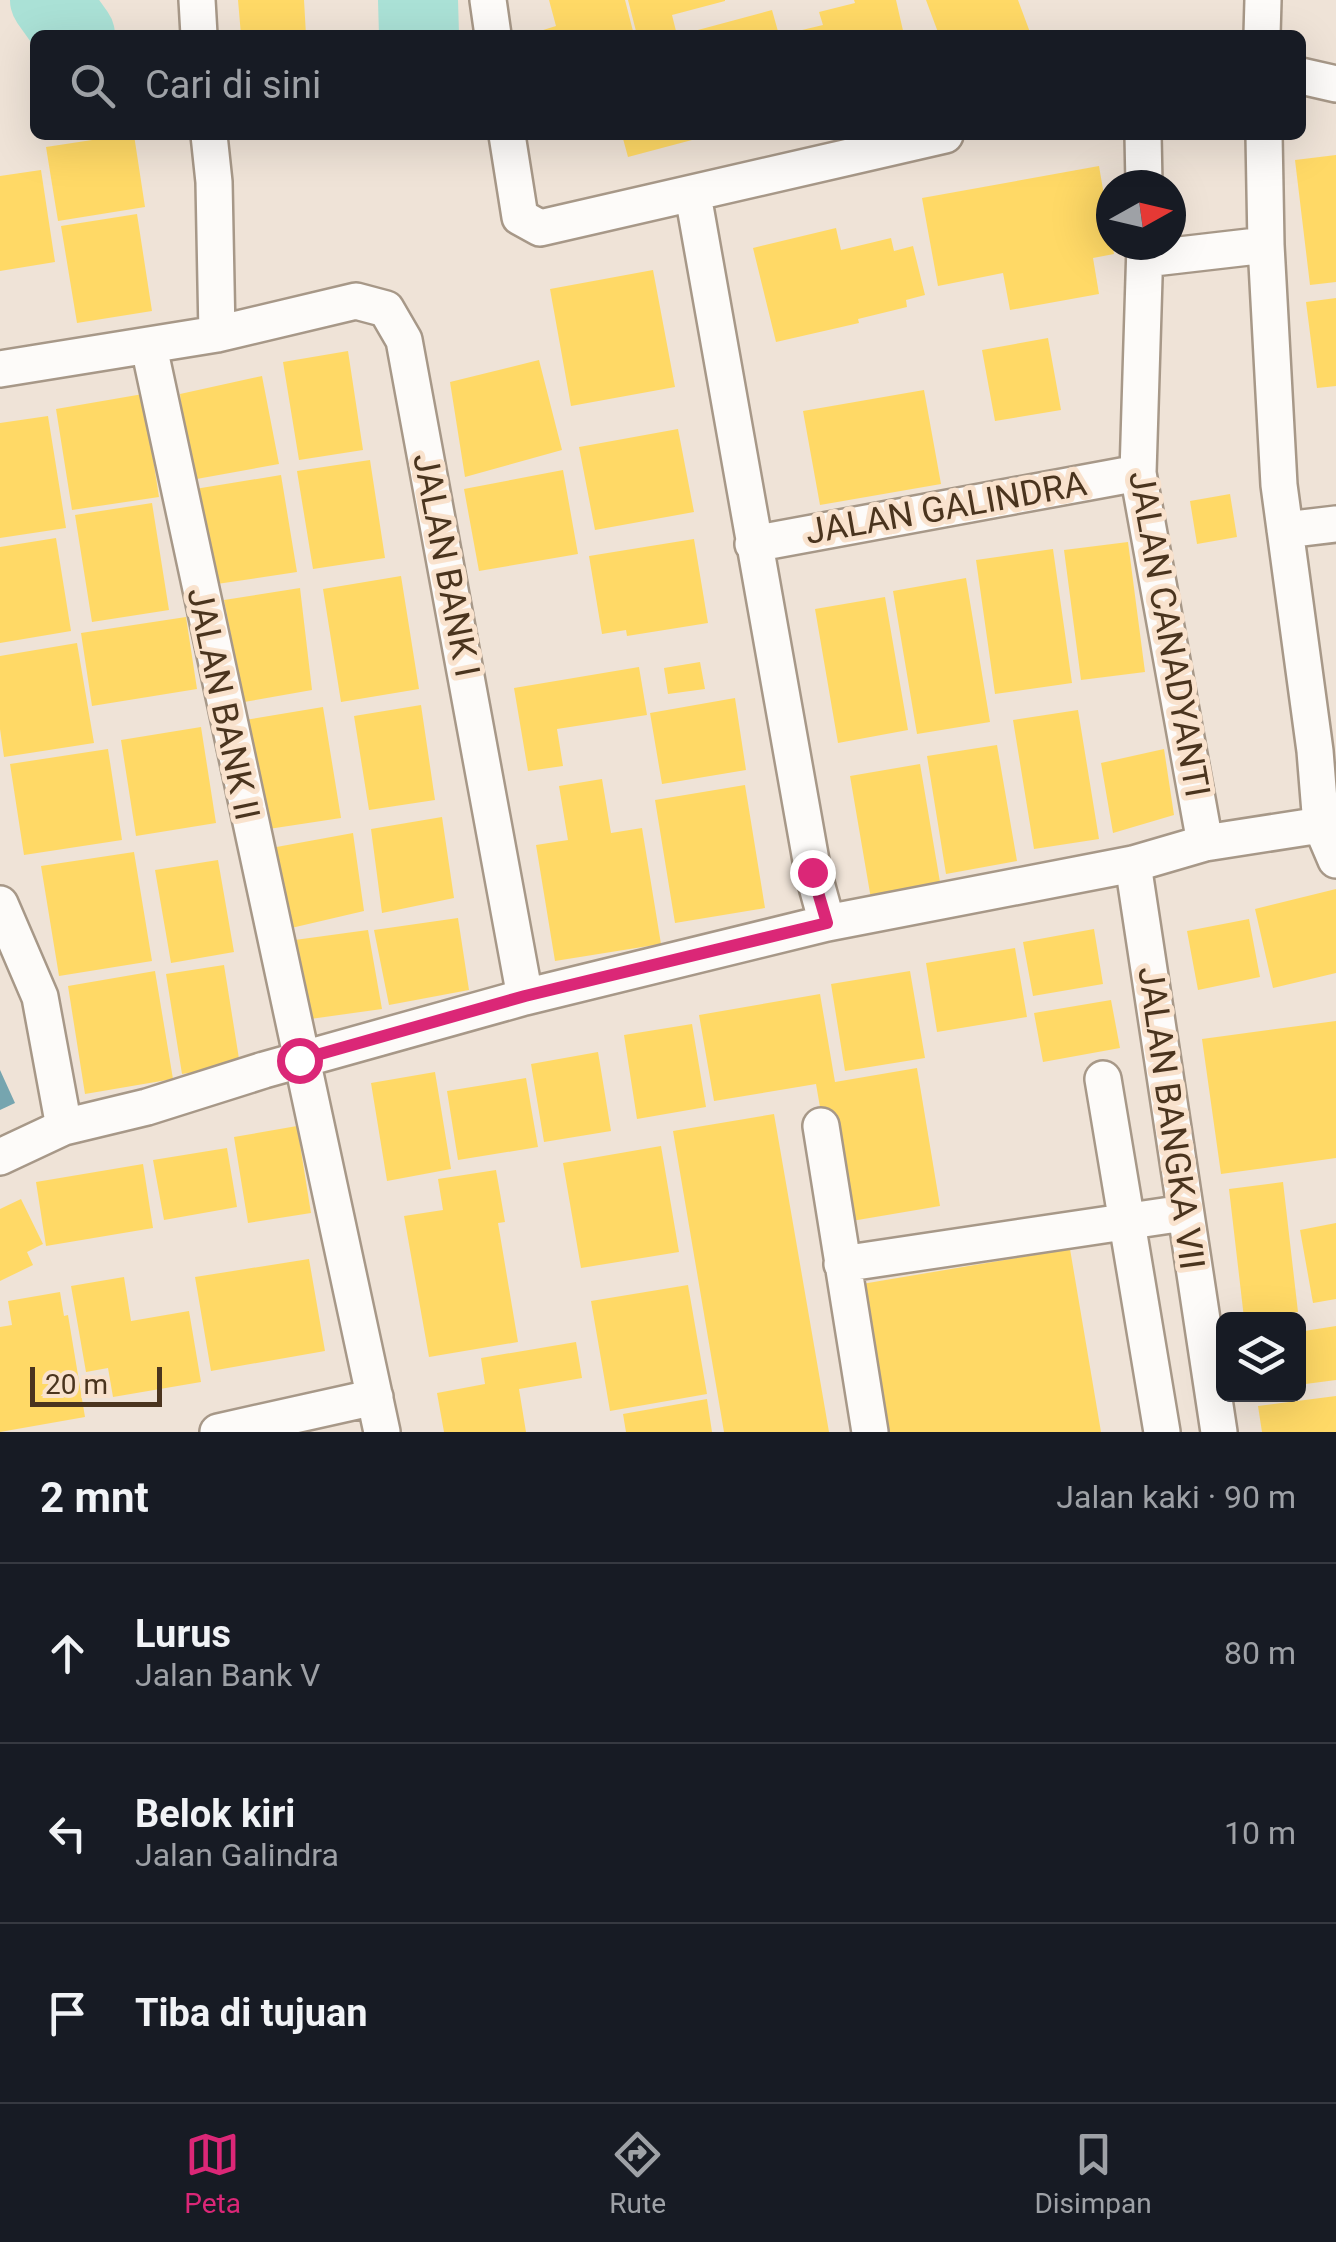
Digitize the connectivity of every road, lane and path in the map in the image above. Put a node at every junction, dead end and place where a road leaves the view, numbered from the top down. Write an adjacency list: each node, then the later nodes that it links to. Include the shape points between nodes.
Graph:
1 (197, 0): 4 (street)
2 (488, 0): 5 (street)
3 (1263, 0): 6 (street)
4 (199, 30)
5 (492, 30)
6 (1262, 30)
7 (1306, 77): 8 (street)
8 (1336, 84)
9 (210, 140): 19 (street)
10 (508, 140): 15 (street, via 520,216 540,228)
11 (924, 140): 15 (street)
12 (1144, 140): 14 (street)
13 (1264, 140): 16 (street)
14 (1144, 170)
15 (693, 194): 25 (street)
16 (1266, 245): 17 (street); 24 (street)
17 (1186, 250)
18 (1145, 260): 22 (street, JALAN CANADYANTI)
19 (217, 334): 20 (street, JALAN BANK I); 32 (street, JALAN BANK I, via 356,300 386,309 404,340)
20 (148, 347): 21 (street, JALAN BANK I); 33 (street, JALAN BANK II)
21 (0, 369)
22 (1138, 472): 25 (street, JALAN GALINDRA); 27 (street, JALAN CANADYANTI)
23 (1336, 524): 24 (street)
24 (1285, 530): 26 (street)
25 (753, 544): 31 (street)
26 (1321, 824): 27 (street); 29 (street)
27 (1204, 843): 28 (street)
28 (1145, 860): 31 (street); 38 (street, JALAN BANGKA VII)
29 (1336, 860)
30 (0, 904): 36 (street, via 40,996)
31 (827, 923): 32 (street)
32 (525, 996): 33 (street)
33 (299, 1060): 36 (street); 41 (street, JALAN BANK II)
34 (1103, 1079): 39 (street)
35 (821, 1126): 40 (street)
36 (64, 1128): 37 (street)
37 (0, 1157)
38 (1184, 1213): 39 (street); 46 (street, JALAN BANGKA VII)
39 (1127, 1223): 40 (street); 45 (street)
40 (842, 1264): 44 (street)
41 (375, 1397): 42 (street); 43 (street, JALAN BANK II)
42 (218, 1432)
43 (382, 1432)
44 (870, 1432)
45 (1162, 1432)
46 (1219, 1432)

